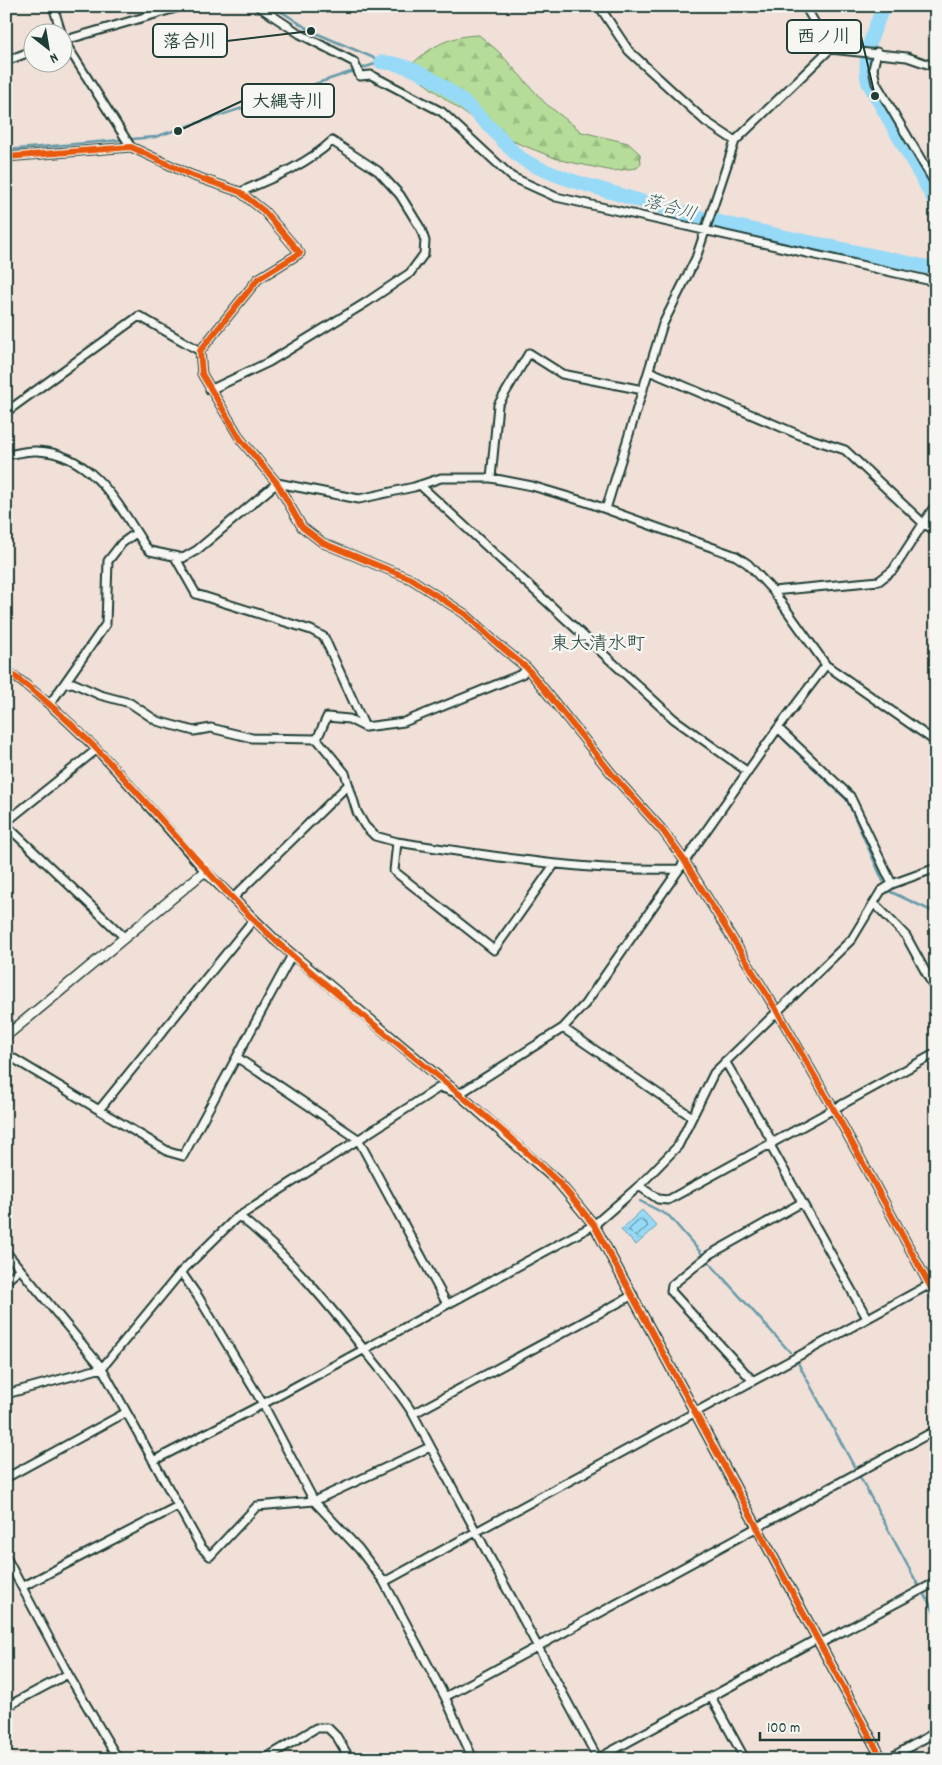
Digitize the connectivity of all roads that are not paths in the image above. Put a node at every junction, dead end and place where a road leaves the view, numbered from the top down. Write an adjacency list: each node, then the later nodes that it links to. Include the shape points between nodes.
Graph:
1 (53, 6): 6 (street)
2 (183, 6): 7 (street)
3 (258, 6): 19 (street, via 300,34 356,64 360,76 371,75 442,112 512,177 556,197)
4 (599, 6): 14 (street, via 629,51 705,121)
5 (806, 6): 8 (street)
6 (58, 22)
7 (72, 37)
8 (830, 49): 9 (street); 14 (street)
9 (871, 52): 13 (street, via 907,57); 17 (street, via 876,83)
10 (72, 54): 15 (street)
11 (22, 55): 12 (street)
12 (6, 61)
13 (936, 68)
14 (734, 141): 19 (street)
15 (130, 146): 16 (street); 18 (street, via 191,175)
16 (6, 157)
17 (936, 185)
18 (240, 192): 21 (street, via 264,211 300,253 258,279); 23 (street, via 286,172 318,154 332,141 378,171 400,195 426,241 424,254 410,273 269,362)
19 (705, 230): 20 (street); 22 (street, via 696,258 663,324)
20 (936, 282)
21 (200, 351): 23 (street, via 202,374); 25 (street, via 139,316)
22 (649, 371): 24 (street); 32 (street, via 802,436 845,450)
23 (210, 390): 28 (street, via 241,440)
24 (643, 390): 27 (street, via 562,374 529,354 498,405); 31 (street)
25 (6, 412)
26 (6, 455): 34 (street, via 36,450 70,458 108,490)
27 (491, 478): 29 (street, via 441,478); 31 (street, via 532,486)
28 (277, 483): 29 (street, via 316,489 353,500); 35 (street, via 197,550 183,558); 38 (street, via 310,535 411,579 442,597)
29 (420, 485): 47 (street, via 674,719)
30 (936, 504): 32 (street)
31 (606, 509): 36 (street, via 736,556)
32 (923, 523): 33 (street); 36 (street, via 893,570 879,580)
33 (936, 531)
34 (136, 533): 35 (street, via 150,551); 40 (street, via 122,543 108,561 106,624)
35 (175, 557): 42 (street, via 196,594 324,637)
36 (773, 591): 37 (street)
37 (826, 665): 43 (street); 45 (street)
38 (527, 668): 42 (street, via 522,674 404,722); 51 (street)
39 (7, 672): 41 (street)
40 (66, 684): 41 (street); 44 (street, via 73,683 130,703 157,721 194,731 211,728 252,738)
41 (50, 704): 46 (street)
42 (365, 727): 44 (street, via 349,719 327,717)
43 (778, 728): 47 (street); 56 (street, via 850,796)
44 (317, 739): 48 (street, via 345,773)
45 (936, 742)
46 (96, 750): 49 (street); 55 (street)
47 (748, 772): 51 (street)
48 (348, 785): 50 (street, via 365,826 375,836); 57 (street)
49 (6, 824): 60 (street)
50 (397, 842): 52 (street); 52 (street, via 394,871 494,950)
51 (684, 860): 54 (street); 63 (street)
52 (554, 865): 54 (street, via 631,871)
53 (936, 868): 56 (street)
54 (679, 869): 64 (street, via 585,1004)
55 (205, 871): 57 (street); 60 (street)
56 (892, 884): 58 (street, via 882,890)
57 (234, 897): 59 (street)
58 (874, 903): 62 (street, via 906,936); 63 (street, via 852,939)
59 (254, 919): 61 (street); 72 (street)
60 (124, 937): 65 (street)
61 (292, 955): 68 (street); 70 (street)
62 (936, 991)
63 (777, 1011): 69 (street); 71 (street)
64 (563, 1028): 70 (street); 73 (street)
65 (6, 1036)
66 (936, 1053): 71 (street)
67 (6, 1054): 72 (street)
68 (238, 1058): 72 (street, via 183,1156 169,1152); 74 (street)
69 (725, 1061): 73 (street, via 714,1073); 75 (street)
70 (459, 1094): 74 (street, via 440,1087); 79 (street, via 559,1183)
71 (834, 1108): 75 (street); 84 (street)
72 (99, 1110)
73 (692, 1117): 76 (street, via 678,1146)
74 (358, 1139): 78 (street); 87 (street)
75 (772, 1144): 76 (street, via 668,1200 658,1199); 77 (street)
76 (639, 1186): 79 (street)
77 (801, 1203): 88 (street); 91 (street, via 709,1255 672,1285 671,1292)
78 (239, 1216): 82 (street); 89 (street, via 326,1301)
79 (594, 1226): 85 (street); 87 (street)
80 (6, 1252): 81 (street)
81 (20, 1269): 83 (street); 90 (street)
82 (181, 1272): 90 (street); 93 (street)
83 (6, 1281)
84 (932, 1283): 86 (street); 88 (street)
85 (633, 1295): 95 (street); 96 (street)
86 (936, 1297)
87 (448, 1304): 89 (street)
88 (867, 1318): 91 (street)
89 (363, 1348): 93 (street); 96 (street, via 392,1381)
90 (102, 1368): 92 (street); 94 (street)
91 (752, 1380): 95 (street)
92 (6, 1394)
93 (263, 1404): 99 (street); 101 (street)
94 (125, 1412): 99 (street); 100 (street)
95 (696, 1412): 103 (street); 104 (street)
96 (413, 1414): 98 (street)
97 (936, 1430): 103 (street)
98 (430, 1447): 101 (street); 104 (street)
99 (153, 1461): 102 (street)
100 (6, 1478)
101 (314, 1501): 102 (street, via 257,1506 210,1556 201,1547); 106 (street, via 359,1548)
102 (178, 1506): 108 (street)
103 (758, 1528): 109 (street); 110 (street)
104 (475, 1530): 106 (street); 110 (street)
105 (6, 1557): 108 (street)
106 (384, 1582): 112 (street)
107 (936, 1582): 109 (street)
108 (22, 1587): 111 (street)
109 (818, 1642): 113 (street); 121 (street)
110 (538, 1647): 112 (street); 113 (street, via 598,1759)
111 (68, 1674): 114 (street); 116 (street)
112 (445, 1697): 119 (street)
113 (711, 1697): 120 (street)
114 (6, 1708)
115 (936, 1732): 122 (street)
116 (118, 1759)
117 (264, 1759): 118 (street, via 316,1728 328,1728)
118 (350, 1759)
119 (473, 1759)
120 (745, 1759)
121 (882, 1759)
122 (888, 1759)

